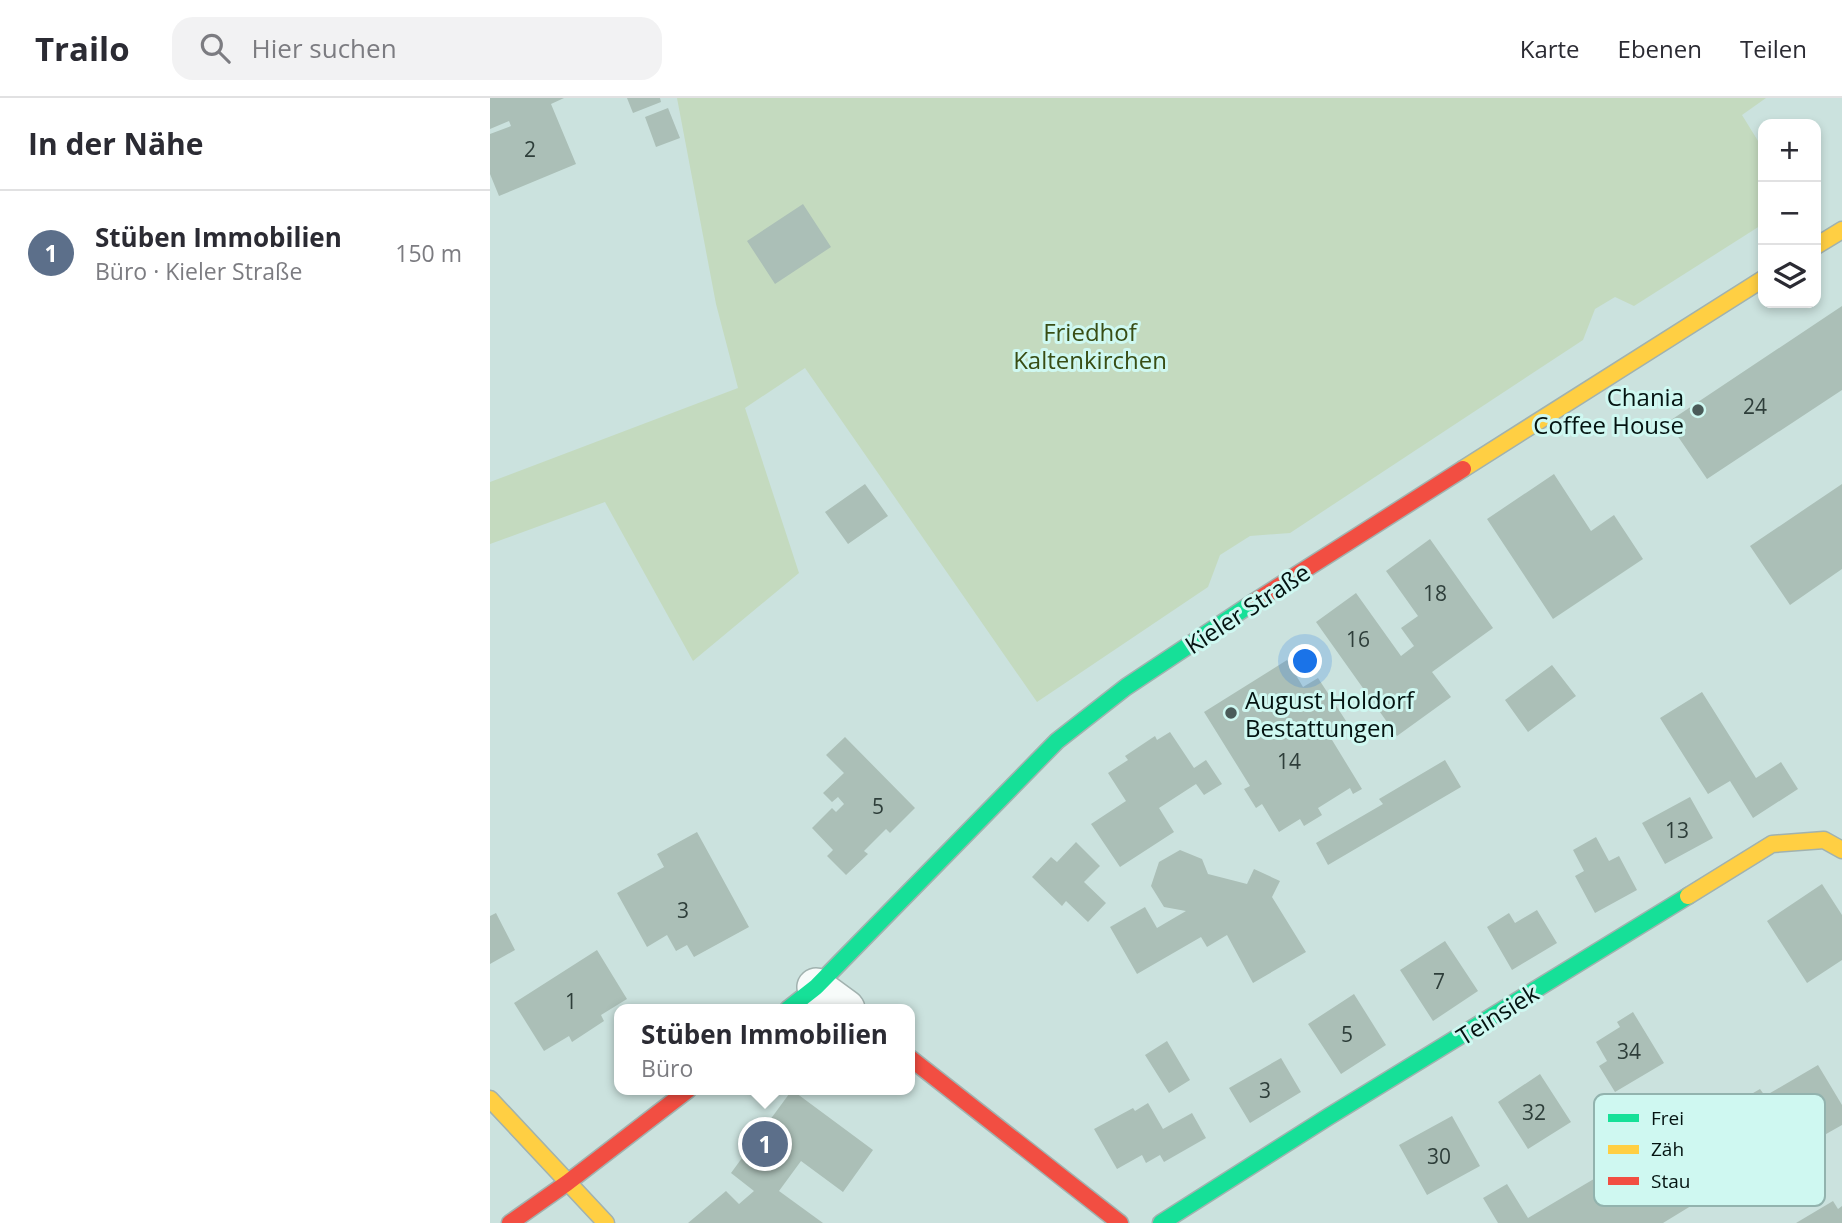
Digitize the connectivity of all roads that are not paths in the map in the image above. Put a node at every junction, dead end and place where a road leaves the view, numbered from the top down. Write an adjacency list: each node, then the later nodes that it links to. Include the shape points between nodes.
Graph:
1 (1842, 230): 2 (main road)
2 (1818, 245)
3 (1758, 282): 5 (main road, Kieler Straße, via 1126,687 1057,741)
4 (1842, 850): 15 (main road, Teinsiek, via 1824,840 1772,844)
5 (816, 987): 6 (main road, Kieler Straße); 7 (street)
6 (794, 1004)
7 (839, 1004)
8 (915, 1062): 14 (main road)
9 (681, 1095): 11 (main road)
10 (490, 1099): 11 (main road)
11 (567, 1183): 12 (main road); 13 (main road)
12 (510, 1223)
13 (606, 1223)
14 (1120, 1223)
15 (1161, 1223)

